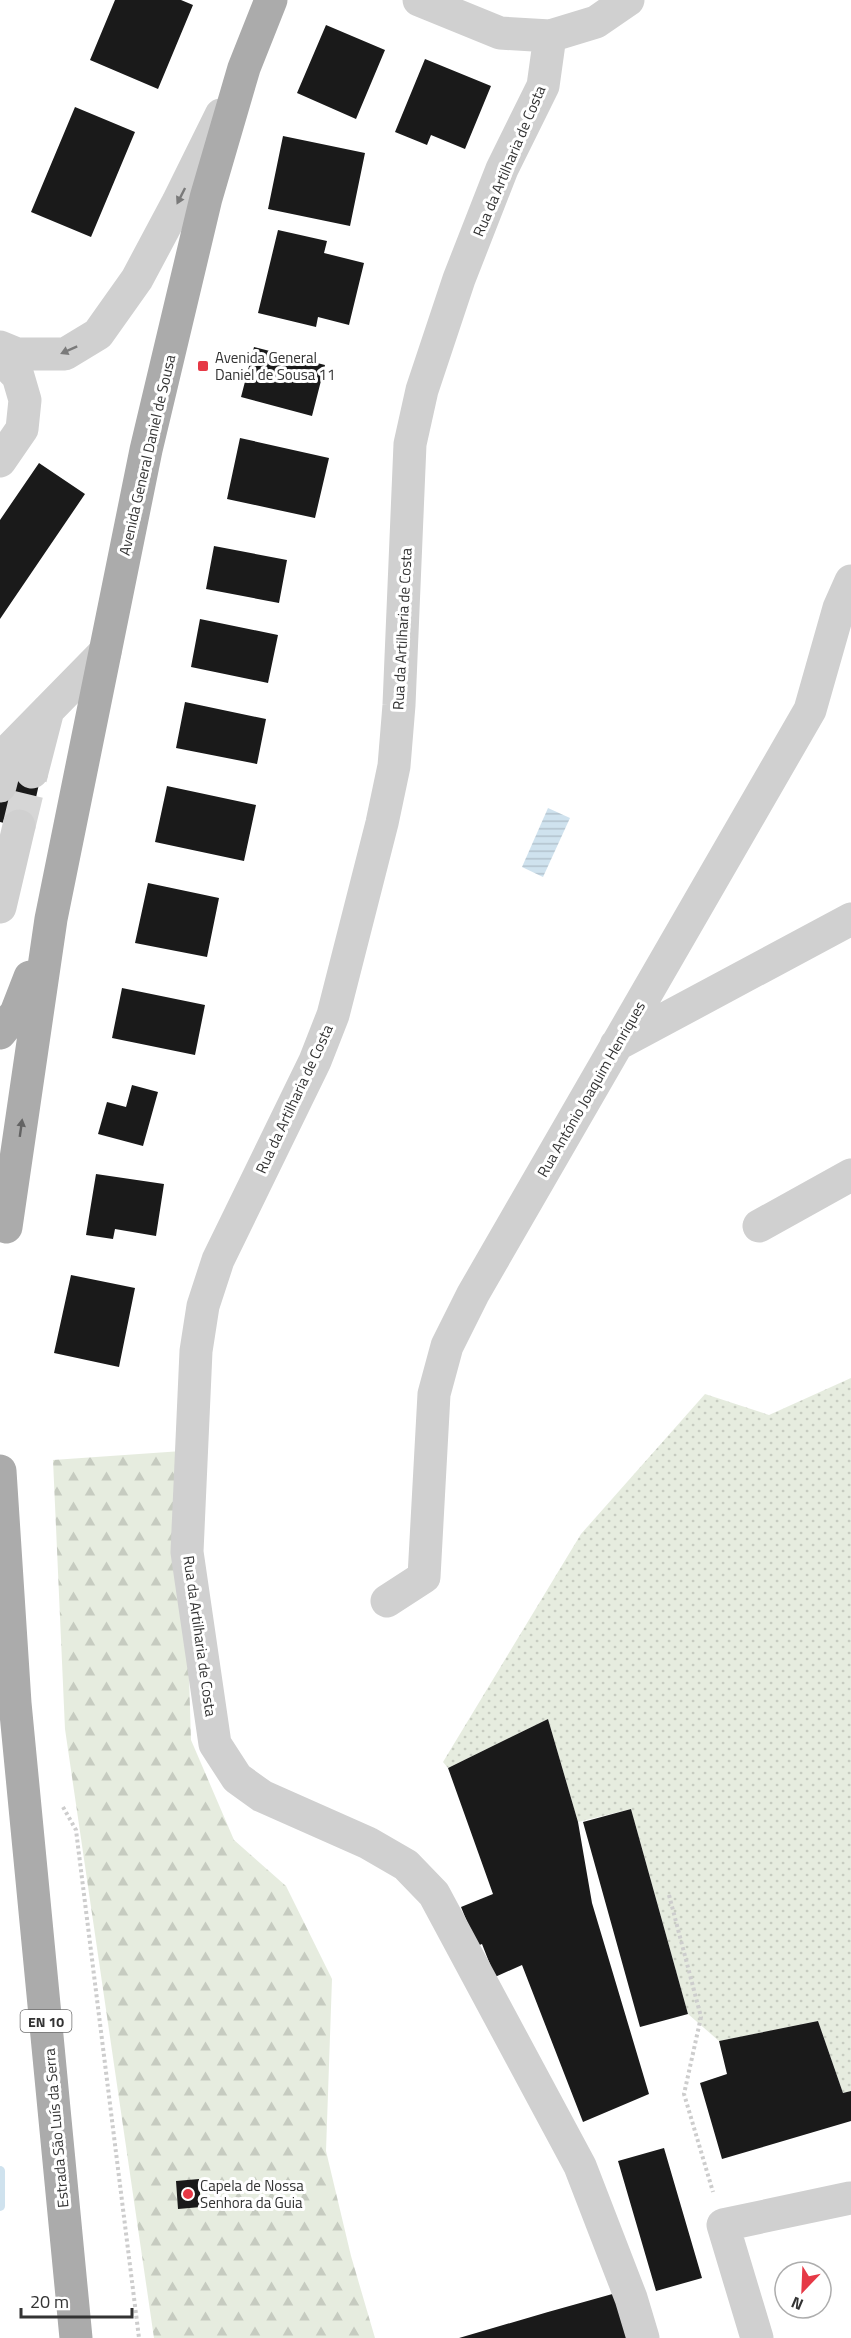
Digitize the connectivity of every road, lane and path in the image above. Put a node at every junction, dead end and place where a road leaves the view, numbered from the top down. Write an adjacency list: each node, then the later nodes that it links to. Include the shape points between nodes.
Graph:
1 (272, 0): 5 (main road, Avenida General Daniel de Sousa)
2 (419, 0): 4 (street, via 500,33)
3 (628, 0): 4 (street, via 596,21)
4 (550, 36): 34 (street, Rua da Artilharia de Costa, via 543,86 502,169 422,390 410,444 394,766 333,1015 315,1061 218,1260 203,1306 196,1351 187,1552 215,1744 237,1778 262,1796 368,1843 406,1865 434,1894 580,2166)
5 (244, 68): 6 (street, one-way to 6, via 136,279 98,334 65,354 17,354); 10 (main road, Avenida General Daniel de Sousa, via 198,229 146,450)
6 (0, 347)
7 (0, 358): 8 (street, via 18,376 25,400 22,429)
8 (0, 461)
9 (851, 581): 19 (street, Rua António Joaquim Henriques, via 839,608 810,710)
10 (105, 652): 11 (street); 16 (main road, Avenida General Daniel de Sousa)
11 (48, 708): 12 (street); 13 (street, via 9,750)
12 (32, 772)
13 (0, 786)
14 (19, 826): 15 (street)
15 (0, 907)
16 (51, 919): 18 (main road, via 16,1013); 23 (main road, one-way to 16)
17 (851, 920): 19 (street)
18 (0, 1033)
19 (616, 1045): 25 (street, Rua António Joaquim Henriques, via 447,1346 434,1394 424,1577)
20 (0, 1155): 23 (main road, via 9,1192)
21 (851, 1175): 22 (street)
22 (759, 1226)
23 (3, 1235)
24 (0, 1471): 27 (main road, Estrada São Luís da Serra / EN 10)
25 (387, 1601)
26 (0, 1663): 27 (main road, Estrada São Luís da Serra / EN 10)
27 (15, 1703): 32 (main road, Estrada São Luís da Serra / EN 10)
28 (57, 1799): 33 (path, via 76,1830)
29 (669, 1894): 31 (path, via 701,2017 684,2094)
30 (850, 2198): 31 (street)
31 (723, 2225): 35 (street)
32 (76, 2338)
33 (139, 2338)
34 (643, 2338)
35 (757, 2338)

